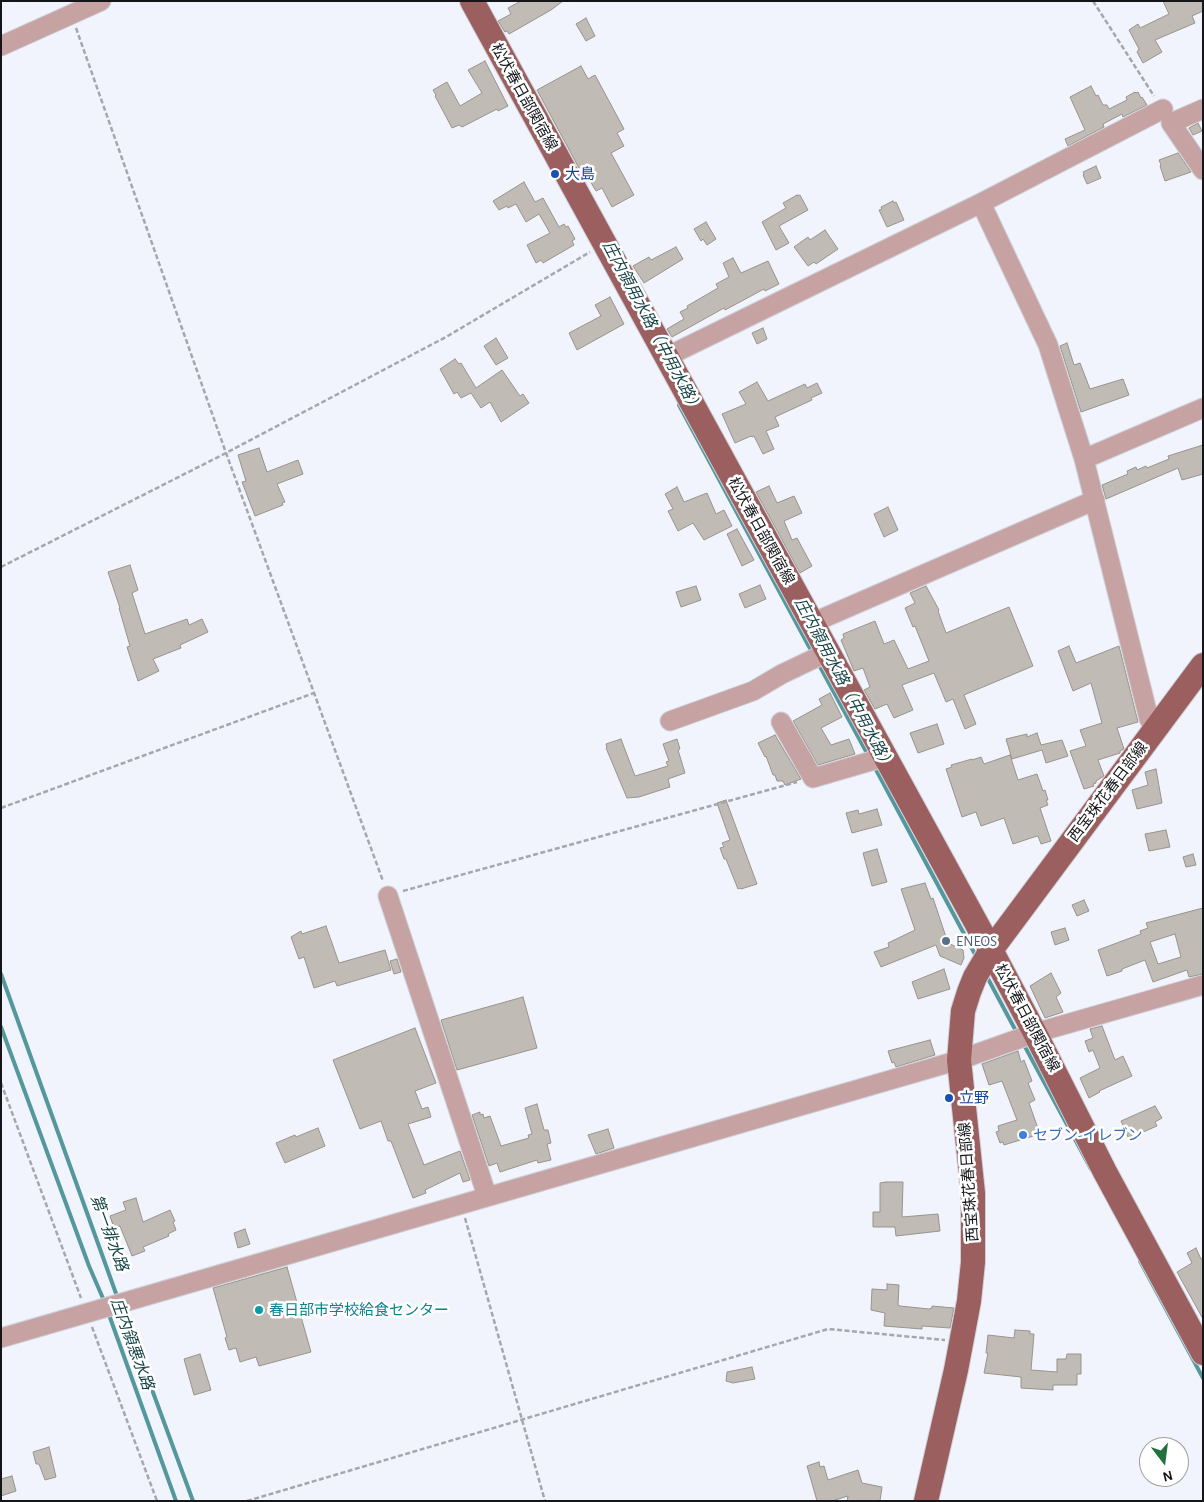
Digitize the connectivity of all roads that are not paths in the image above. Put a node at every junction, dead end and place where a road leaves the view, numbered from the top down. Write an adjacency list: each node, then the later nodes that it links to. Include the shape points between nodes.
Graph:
1 (101, 1): 3 (street)
2 (472, 1): 8 (main road, 松伏春日部関宿線)
3 (1, 46)
4 (1203, 109): 6 (street, via 1171,123)
5 (1163, 110): 7 (street)
6 (1203, 170)
7 (981, 203): 8 (street); 10 (street, via 1048,345)
8 (666, 357): 12 (main road, 松伏春日部関宿線)
9 (1203, 408): 10 (street)
10 (1084, 459): 11 (street)
11 (1095, 500): 12 (street); 17 (street, via 1149,719)
12 (812, 623): 13 (main road, 松伏春日部関宿線)
13 (828, 652): 15 (street, via 753,691); 18 (main road, 松伏春日部関宿線)
14 (1203, 665): 17 (main road, 西宝珠花春日部線)
15 (670, 721)
16 (780, 722): 18 (street, via 813,778)
17 (1155, 728): 20 (main road, 西宝珠花春日部線)
18 (885, 757): 20 (main road, 松伏春日部関宿線)
19 (388, 896): 24 (street)
20 (991, 950): 22 (main road, 松伏春日部関宿線); 23 (main road, 西宝珠花春日部線, via 975,977 963,1011)
21 (1203, 985): 22 (street)
22 (1035, 1033): 23 (street); 26 (main road, 松伏春日部関宿線, via 1105,1172)
23 (959, 1060): 24 (street); 27 (main road, 西宝珠花春日部線, via 973,1193 974,1262 961,1341)
24 (487, 1196): 25 (street)
25 (1, 1338)
26 (1203, 1353)
27 (926, 1501)

